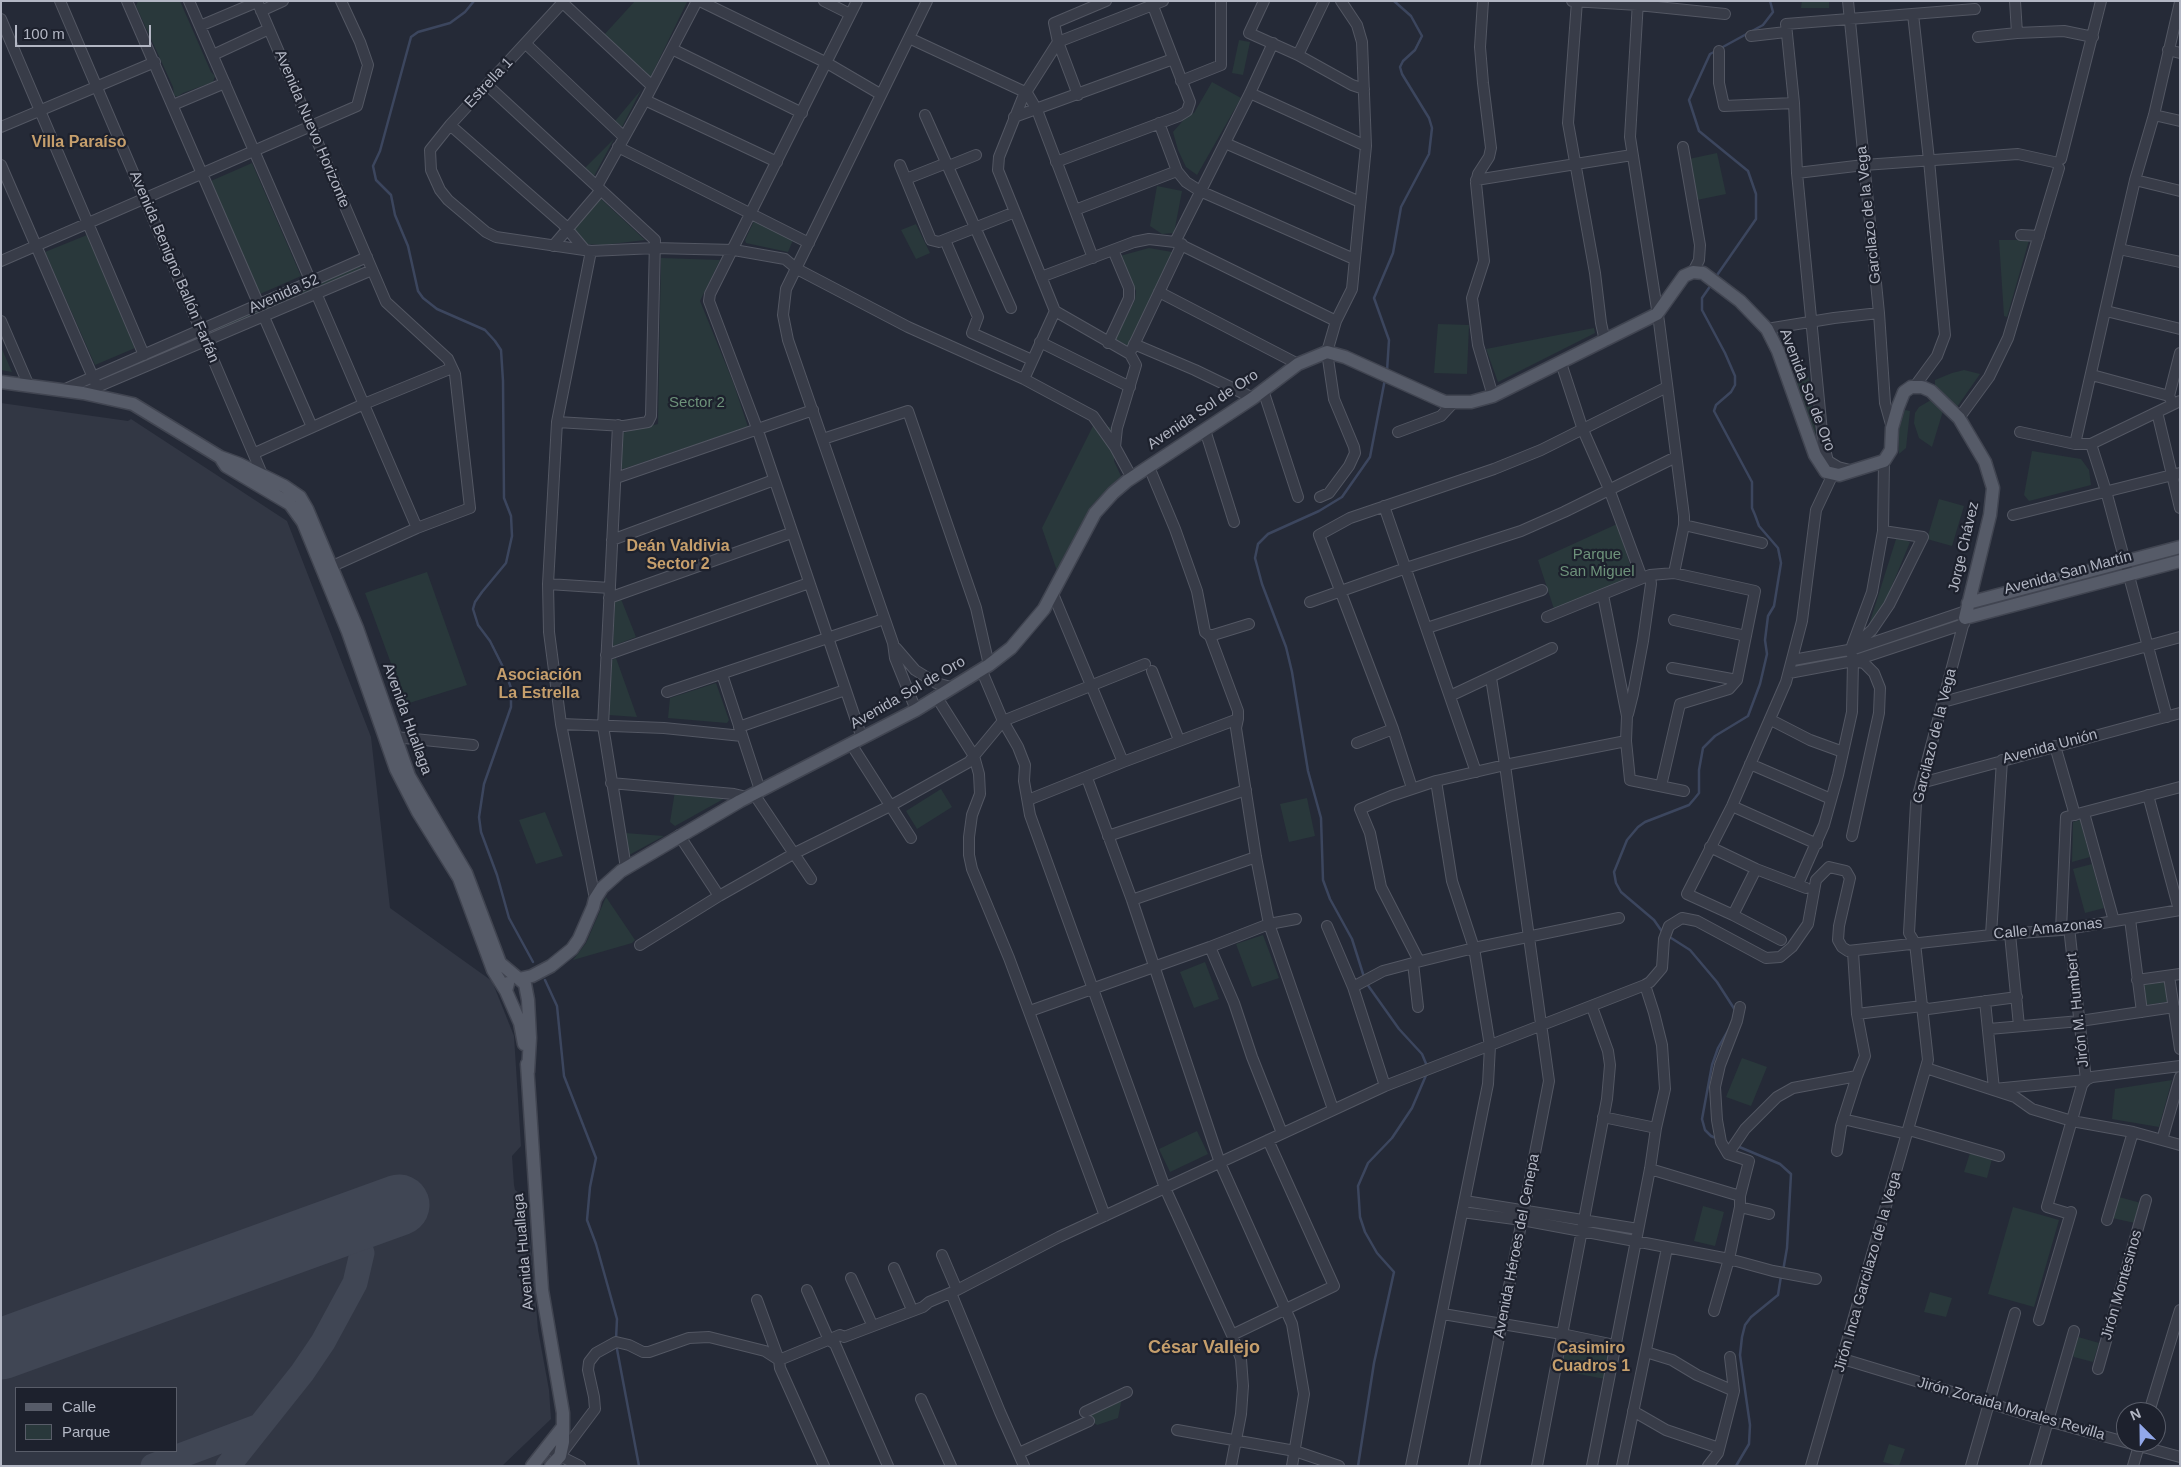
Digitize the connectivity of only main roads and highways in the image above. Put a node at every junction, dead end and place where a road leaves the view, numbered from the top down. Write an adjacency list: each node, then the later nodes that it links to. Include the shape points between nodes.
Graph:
1 (1, 382): 6 (main road, Avenida Huallaga, via 62,391 100,392 142,408 220,457 226,466 266,484 284,486 300,497 327,569 357,628)
2 (1855, 471): 5 (main road, Jorge Chávez, via 1884,461 1891,450 1892,428 1907,390 1915,386 1931,391 1959,418 1985,462 1993,488 1990,515); 7 (main road, Avenida Sol de Oro, via 1833,474 1821,467 1767,329 1740,301 1698,272 1688,273 1679,281 1658,314 1493,396 1471,402 1445,402 1345,356 1327,352 1298,364 1113,493 1095,513 1044,609 1023,637 985,667 916,710 754,794 626,868 602,888 572,949)
3 (2180, 547): 5 (main road, Avenida San Martín, via 2125,561)
4 (2180, 561): 5 (main road, Avenida San Martín)
5 (1966, 614)
6 (390, 738): 7 (main road, Avenida Huallaga, via 418,794 466,873 500,963); 8 (main road, Avenida Huallaga, via 406,790 458,878 493,970)
7 (524, 982): 8 (main road, via 522,996 517,999); 9 (main road, Avenida Huallaga, via 530,1038)
8 (507, 992): 9 (main road, Avenida Huallaga, via 522,1031)
9 (528, 1072): 10 (main road, Avenida Huallaga, via 541,1282 563,1413)
10 (562, 1428): 11 (main road); 12 (main road, Avenida Huallaga, via 560,1456)
11 (532, 1466)
12 (551, 1466)

